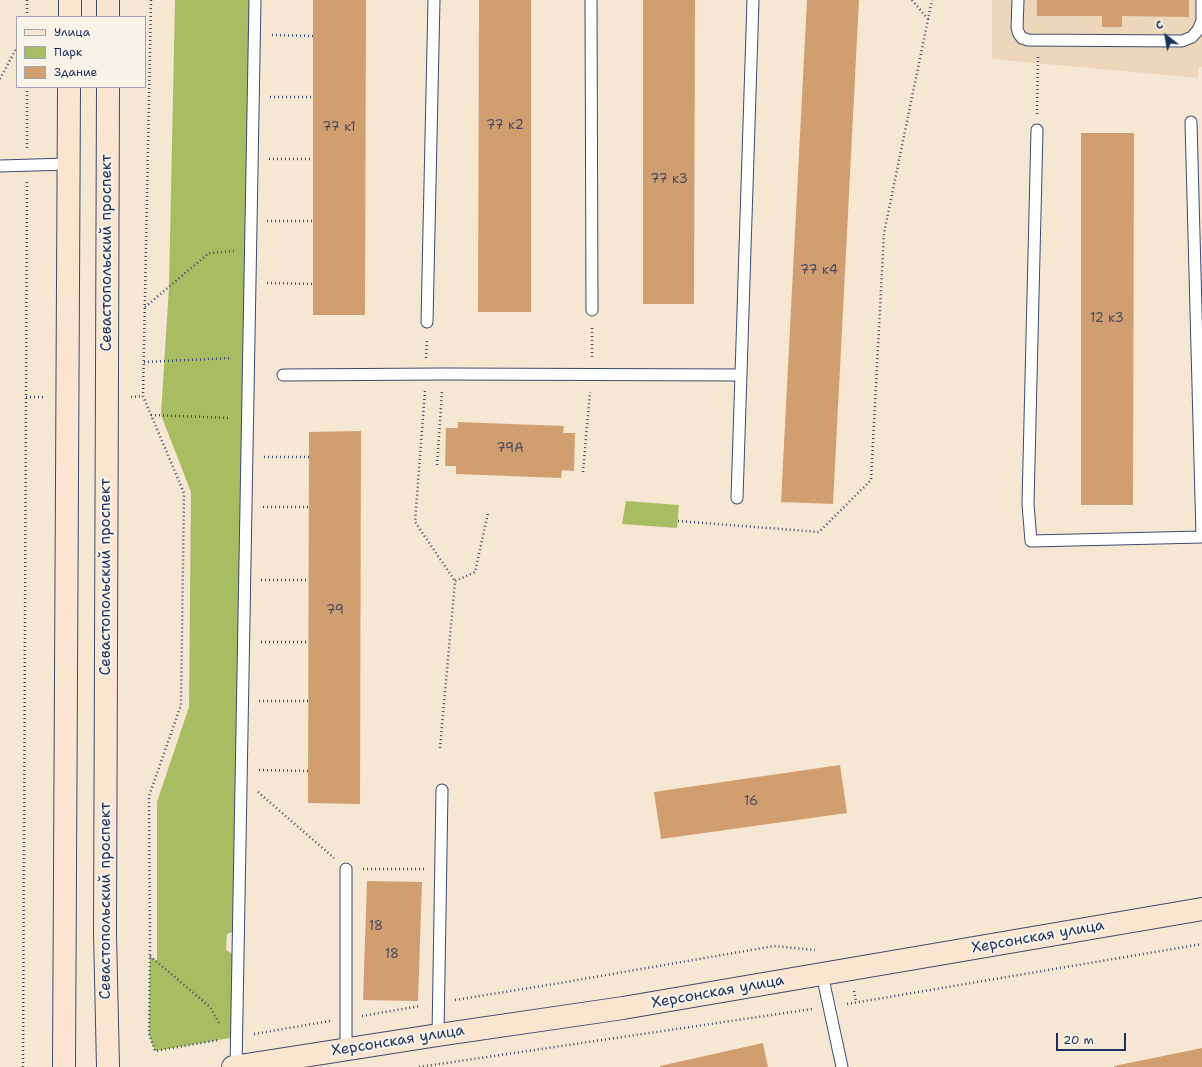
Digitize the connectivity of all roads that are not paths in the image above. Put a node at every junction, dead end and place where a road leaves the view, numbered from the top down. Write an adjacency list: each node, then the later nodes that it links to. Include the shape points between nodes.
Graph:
1 (70, 0): 9 (main road)
2 (108, 0): 10 (main road)
3 (255, 0): 31 (lane, via 241,773 232,1038)
4 (434, 0): 18 (lane)
5 (591, 0): 17 (lane)
6 (753, 0): 20 (lane)
7 (1018, 0): 8 (lane, via 1019,34 1028,40 1182,41 1192,37 1198,30 1202,21)
8 (1202, 0)
9 (70, 16)
10 (108, 16)
11 (69, 88): 15 (main road)
12 (108, 88): 30 (main road, Севастопольский проспект, via 105,925)
13 (1191, 122): 22 (lane)
14 (1037, 130): 22 (lane, via 1028,504 1031,541)
15 (68, 164): 16 (lane); 29 (main road)
16 (0, 166)
17 (592, 310)
18 (427, 322)
19 (283, 375): 20 (lane)
20 (741, 375): 21 (lane)
21 (737, 498)
22 (1202, 536)
23 (442, 790): 27 (lane)
24 (346, 869): 28 (lane)
25 (1202, 909): 26 (main road, Херсонская улица)
26 (822, 974): 27 (main road, Херсонская улица, via 623,1008); 32 (lane)
27 (438, 1035): 28 (main road, Херсонская улица)
28 (346, 1050): 31 (main road, Херсонская улица)
29 (64, 1067)
30 (108, 1067)
31 (235, 1067)
32 (842, 1067)

